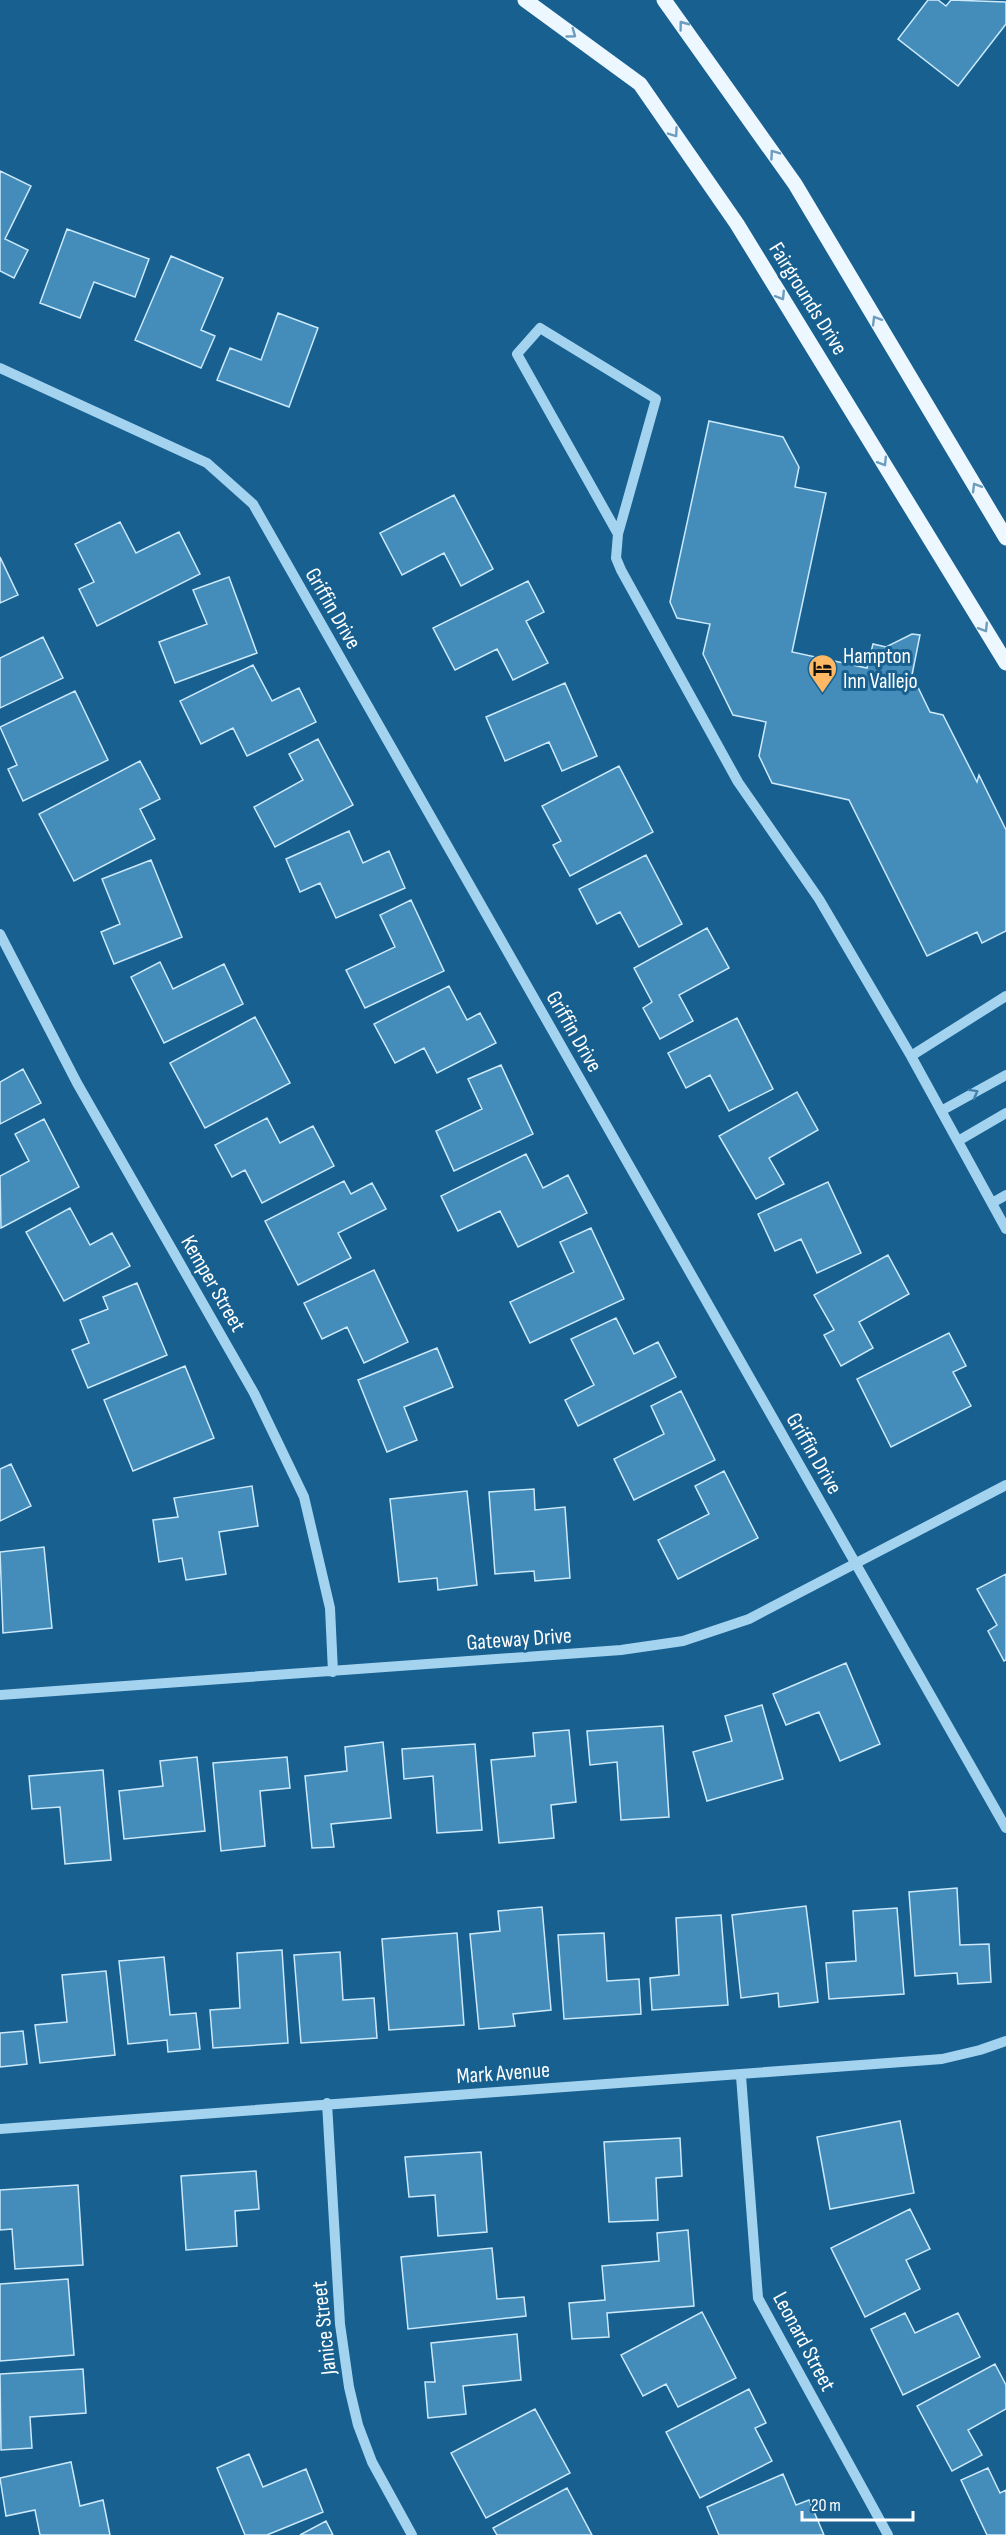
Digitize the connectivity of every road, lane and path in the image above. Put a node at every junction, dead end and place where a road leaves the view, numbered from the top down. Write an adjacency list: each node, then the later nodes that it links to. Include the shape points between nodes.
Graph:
1 (525, 0): 6 (main road, Fairgrounds Drive, one-way to 6, via 640,84 737,224)
2 (664, 0): 5 (main road, Fairgrounds Drive, one-way to 2, via 795,184)
3 (0, 368): 18 (street, Griffin Drive, via 207,464 253,504)
4 (618, 534): 4 (street, via 517,354 540,328 656,399); 9 (street, via 616,558 621,570 733,772 819,899)
5 (1006, 538)
6 (1006, 663)
7 (0, 934): 19 (street, Kemper Street, via 77,1083 254,1393 304,1497 330,1608)
8 (1006, 996): 9 (street)
9 (911, 1056): 11 (street)
10 (1006, 1075): 11 (street, one-way to 10)
11 (941, 1111): 13 (street)
12 (1006, 1113): 13 (street)
13 (958, 1141): 15 (street)
14 (1006, 1195): 15 (street)
15 (992, 1203): 16 (street)
16 (1006, 1228)
17 (1006, 1485): 18 (street, Gateway Drive)
18 (855, 1563): 19 (street, Gateway Drive, via 749,1619 683,1641 621,1650); 21 (street, Griffin Drive)
19 (333, 1672): 20 (street, Gateway Drive)
20 (0, 1695)
21 (1006, 1828)
22 (1006, 2041): 23 (street, Mark Avenue, via 942,2059)
23 (741, 2076): 24 (street, Mark Avenue); 27 (street, Leonard Street, via 758,2298)
24 (327, 2103): 25 (street, Mark Avenue); 26 (street, Janice Street, via 340,2324 349,2387 372,2462)
25 (0, 2129)
26 (412, 2535)
27 (888, 2535)

